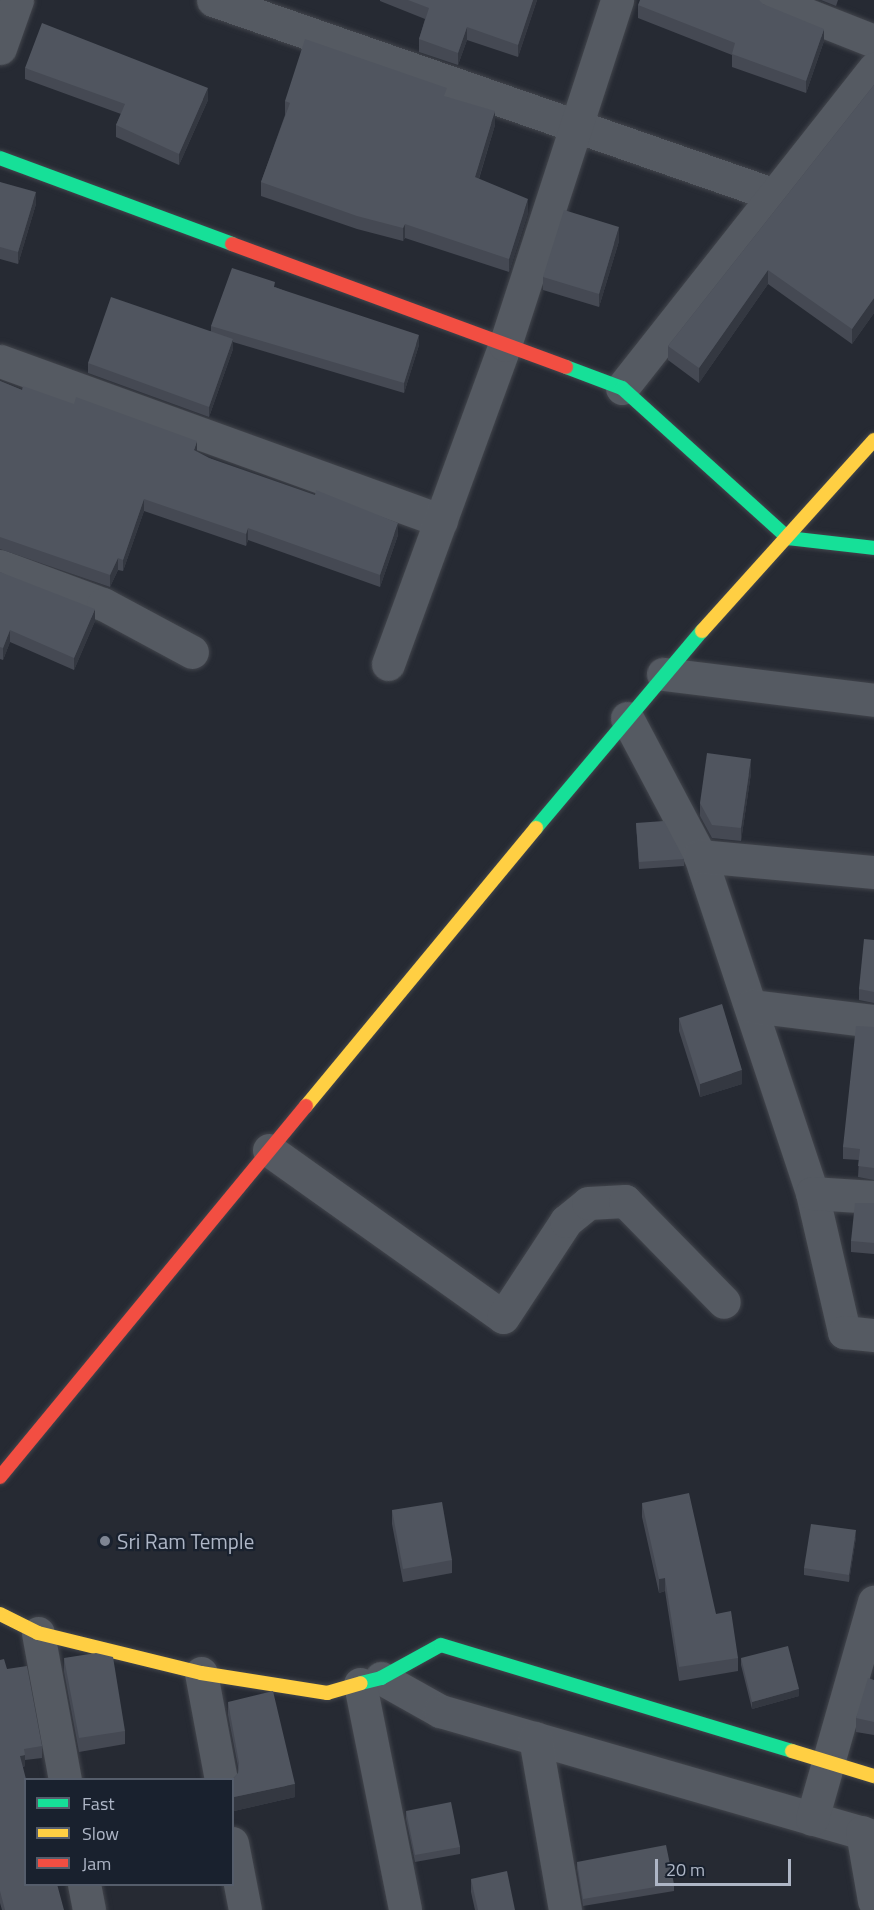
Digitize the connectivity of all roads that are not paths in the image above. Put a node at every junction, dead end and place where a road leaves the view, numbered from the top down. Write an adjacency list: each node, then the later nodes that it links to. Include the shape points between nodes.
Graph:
1 (17, 0): 6 (street)
2 (213, 0): 8 (street)
3 (617, 0): 8 (street)
4 (770, 0): 5 (street)
5 (874, 41)
6 (0, 48)
7 (874, 69): 10 (street)
8 (578, 126): 10 (street); 11 (street)
9 (0, 158): 11 (street)
10 (775, 195): 13 (street)
11 (505, 345): 13 (street); 15 (street)
12 (0, 361): 15 (street)
13 (622, 388): 16 (street)
14 (874, 440): 16 (street)
15 (441, 521): 20 (street)
16 (788, 538): 17 (street); 21 (street)
17 (874, 548)
18 (0, 566): 19 (street, via 103,604)
19 (192, 652)
20 (388, 664)
21 (663, 675): 22 (street); 23 (street)
22 (874, 700)
23 (627, 718): 24 (street); 28 (street)
24 (699, 856): 25 (street); 26 (street)
25 (874, 872)
26 (751, 1006): 27 (street); 29 (street)
27 (874, 1021)
28 (270, 1150): 31 (street, via 504,1317 566,1221 588,1203 626,1201); 33 (street)
29 (812, 1193): 30 (street); 32 (street, via 844,1332)
30 (874, 1197)
31 (724, 1302)
32 (874, 1335)
33 (0, 1477)
34 (874, 1602): 40 (street)
35 (0, 1614): 36 (street)
36 (38, 1633): 37 (street); 42 (street)
37 (201, 1673): 38 (street, via 327,1694); 43 (street)
38 (370, 1681): 39 (street, via 440,1711); 40 (street, via 441,1646); 51 (street)
39 (536, 1738): 44 (street); 52 (street)
40 (829, 1761): 41 (street); 44 (street)
41 (874, 1776)
42 (65, 1778)
43 (221, 1778)
44 (812, 1819): 45 (street)
45 (868, 1834): 48 (street)
46 (234, 1853): 50 (street)
47 (84, 1886): 49 (street)
48 (874, 1901)
49 (89, 1910)
50 (245, 1910)
51 (405, 1910)
52 (565, 1910)

